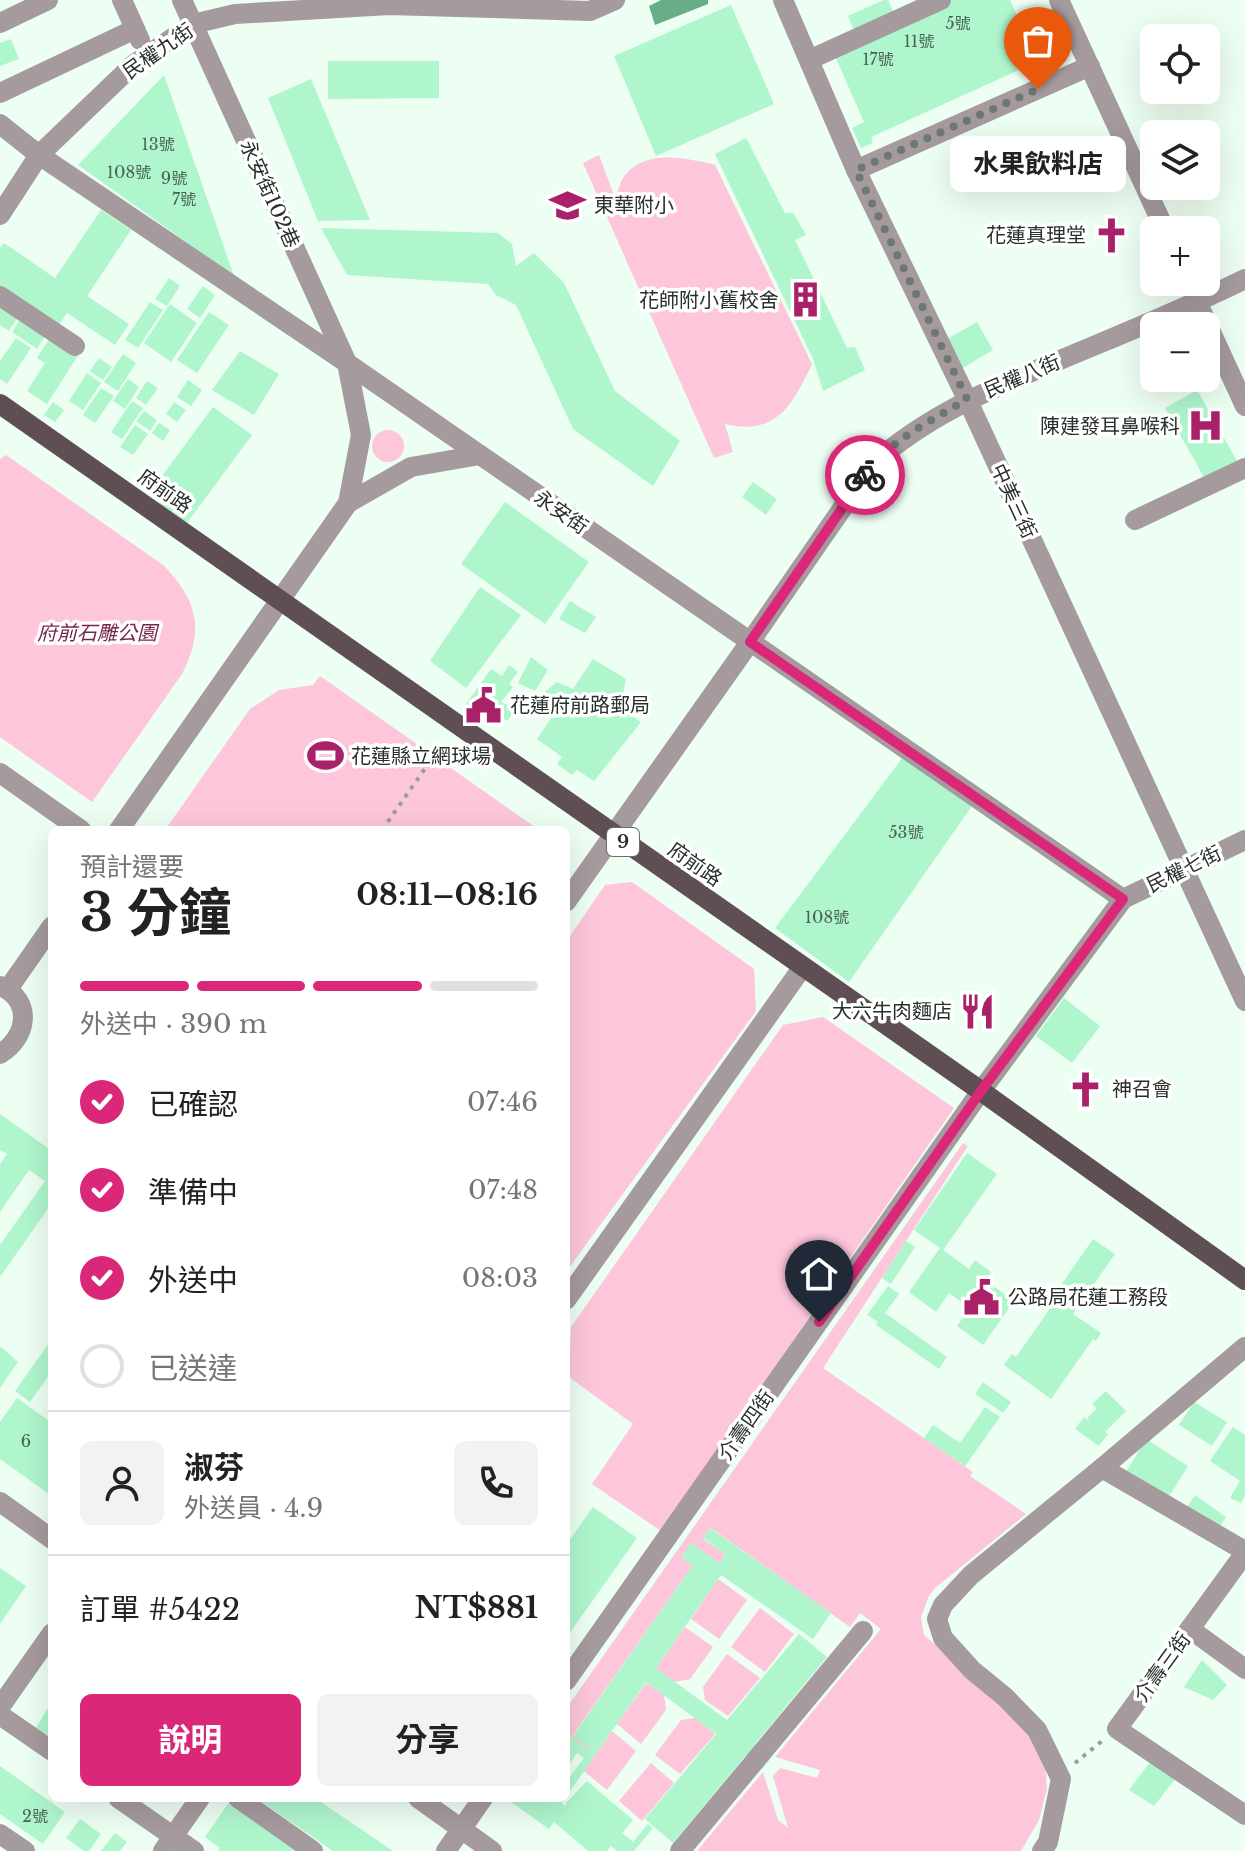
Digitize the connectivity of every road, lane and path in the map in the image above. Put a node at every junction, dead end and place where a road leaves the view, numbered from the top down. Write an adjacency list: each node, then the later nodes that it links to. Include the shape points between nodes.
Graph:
1 (48, 0): 8 (street)
2 (122, 0): 10 (street)
3 (182, 0): 9 (street, 永安街102巷)
4 (615, 0): 9 (street, 民權九街, via 590,11 389,5 235,14)
5 (783, 0): 12 (street, 中美三街)
6 (941, 0): 12 (street)
7 (1059, 0): 13 (street)
8 (0, 23)
9 (193, 24): 11 (street, 民權九街); 25 (street, 永安街102巷)
10 (135, 29): 11 (street); 14 (street)
11 (148, 54): 16 (street, 民權九街)
12 (811, 59): 17 (street, 中美三街)
13 (1090, 66): 17 (street); 19 (street)
14 (0, 93)
15 (0, 124): 16 (street, 永安街)
16 (39, 155): 18 (street, 民權九街); 25 (street, 永安街)
17 (856, 170): 26 (street, 中美三街)
18 (0, 215)
19 (1159, 216)
20 (1245, 279): 23 (street, 民權八街)
21 (0, 296): 24 (street)
22 (1194, 296): 23 (street)
23 (1197, 302): 26 (street, 民權八街); 27 (street)
24 (75, 346)
25 (347, 363): 29 (street, 永安街); 31 (street, 永安街102巷, via 361,435)
26 (967, 399): 34 (street, 民權八街, via 873,464); 42 (street, 中美三街)
27 (1245, 406)
28 (3, 411): 33 (main road, 府前路 / 9)
29 (480, 455): 31 (street, via 411,467); 34 (street, 永安街)
30 (1245, 468): 32 (street)
31 (348, 503): 33 (street)
32 (1135, 520)
33 (279, 601): 35 (main road, 府前路 / 9); 38 (street)
34 (750, 642): 40 (street, 民權八街); 44 (street, 永安街)
35 (456, 725): 39 (path); 40 (main road, 府前路 / 9)
36 (0, 773): 37 (street)
37 (75, 826)
38 (122, 826)
39 (385, 826)
40 (613, 835): 43 (street, 民權八街); 46 (main road, 府前路 / 9)
41 (1245, 840): 42 (street, 民權七街)
42 (1184, 869): 44 (street, 民權七街); 48 (street, 中美三街)
43 (570, 896)
44 (1123, 899): 50 (street, 民權七街)
45 (48, 931): 47 (street)
46 (802, 968): 50 (main road, 府前路 / 9); 52 (street)
47 (4, 987): 49 (street, via 16,998 23,1023 12,1046)
48 (1243, 991)
49 (0, 1054)
50 (981, 1091): 51 (main road, 府前路 / 9); 62 (street, 介壽四街)
51 (1245, 1280)
52 (570, 1294)
53 (1245, 1347): 54 (street)
54 (1102, 1468): 57 (street); 77 (street, via 971,1575 937,1619 943,1638 1037,1730 1061,1779)
55 (0, 1502): 56 (street)
56 (48, 1536)
57 (1245, 1552): 58 (street, 介壽三街)
58 (1190, 1629): 61 (street); 65 (street, 介壽三街)
59 (863, 1631): 83 (street)
60 (48, 1639): 63 (street)
61 (1245, 1669)
62 (570, 1675)
63 (0, 1707)
64 (0, 1715): 66 (street)
65 (1117, 1729): 67 (path); 73 (street)
66 (48, 1748)
67 (1067, 1770)
68 (122, 1802): 76 (street)
69 (197, 1802): 76 (street)
70 (244, 1802): 80 (street)
71 (424, 1802): 74 (street)
72 (480, 1802): 74 (street)
73 (1245, 1815)
74 (461, 1829): 81 (street); 82 (street)
75 (0, 1834): 78 (street)
76 (168, 1844): 79 (street)
77 (1050, 1848)
78 (25, 1851)
79 (194, 1851)
80 (313, 1851)
81 (446, 1851)
82 (492, 1851)
83 (680, 1851)

